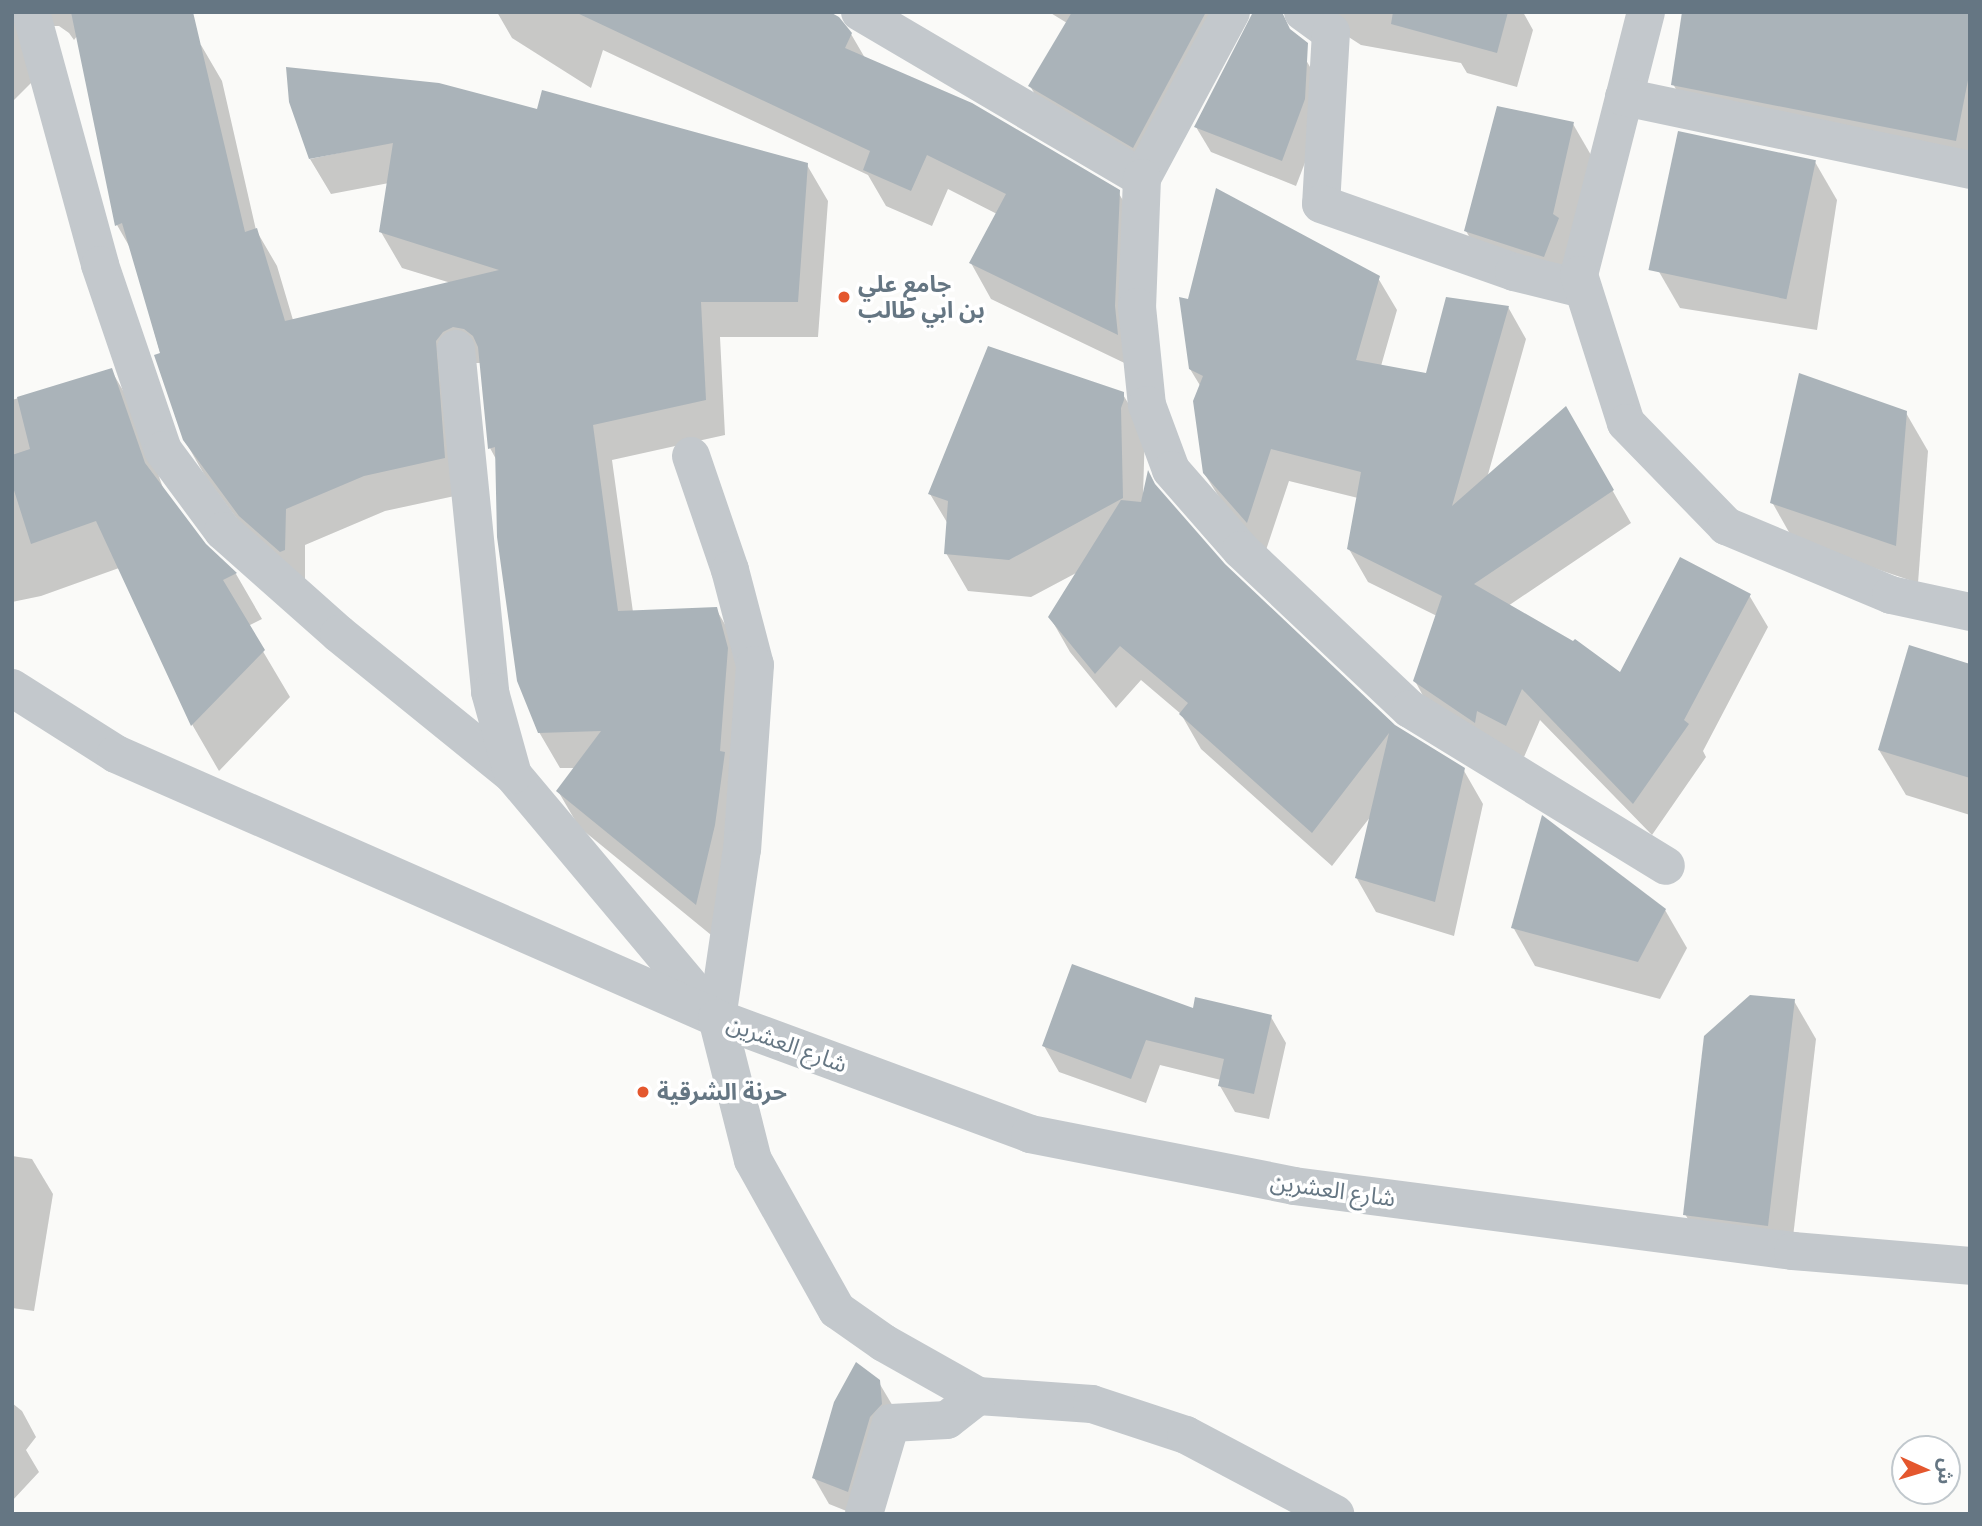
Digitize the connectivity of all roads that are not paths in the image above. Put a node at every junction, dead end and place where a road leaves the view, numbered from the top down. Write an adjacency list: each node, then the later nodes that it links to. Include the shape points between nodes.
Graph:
1 (30, 12): 14 (street, via 100,265 163,450 223,531 339,634)
2 (860, 12): 8 (street)
3 (1231, 12): 8 (street)
4 (1303, 12): 9 (street, via 1331,32 1321,204 1514,272)
5 (1646, 12): 6 (street)
6 (1624, 97): 7 (street); 9 (street, via 1579,275)
7 (1970, 170)
8 (1142, 178): 15 (street, via 1137,307 1147,405 1171,470 1241,551 1410,709)
9 (1583, 289): 12 (street, via 1626,423 1726,526 1891,595)
10 (456, 349): 14 (street, via 490,692)
11 (691, 456): 16 (street, via 730,570 755,666 742,849)
12 (1970, 612)
13 (12, 688): 16 (street, شارع العشرين, via 116,754)
14 (513, 775): 16 (street)
15 (1666, 866)
16 (717, 1018): 17 (street, شارع العشرين, via 1030,1134 1293,1186 1793,1251); 18 (street, via 753,1160 837,1310 884,1343)
17 (1970, 1266)
18 (978, 1396): 19 (street, via 947,1420 891,1423); 20 (street, via 1092,1404 1186,1435)
19 (864, 1514)
20 (1335, 1514)

